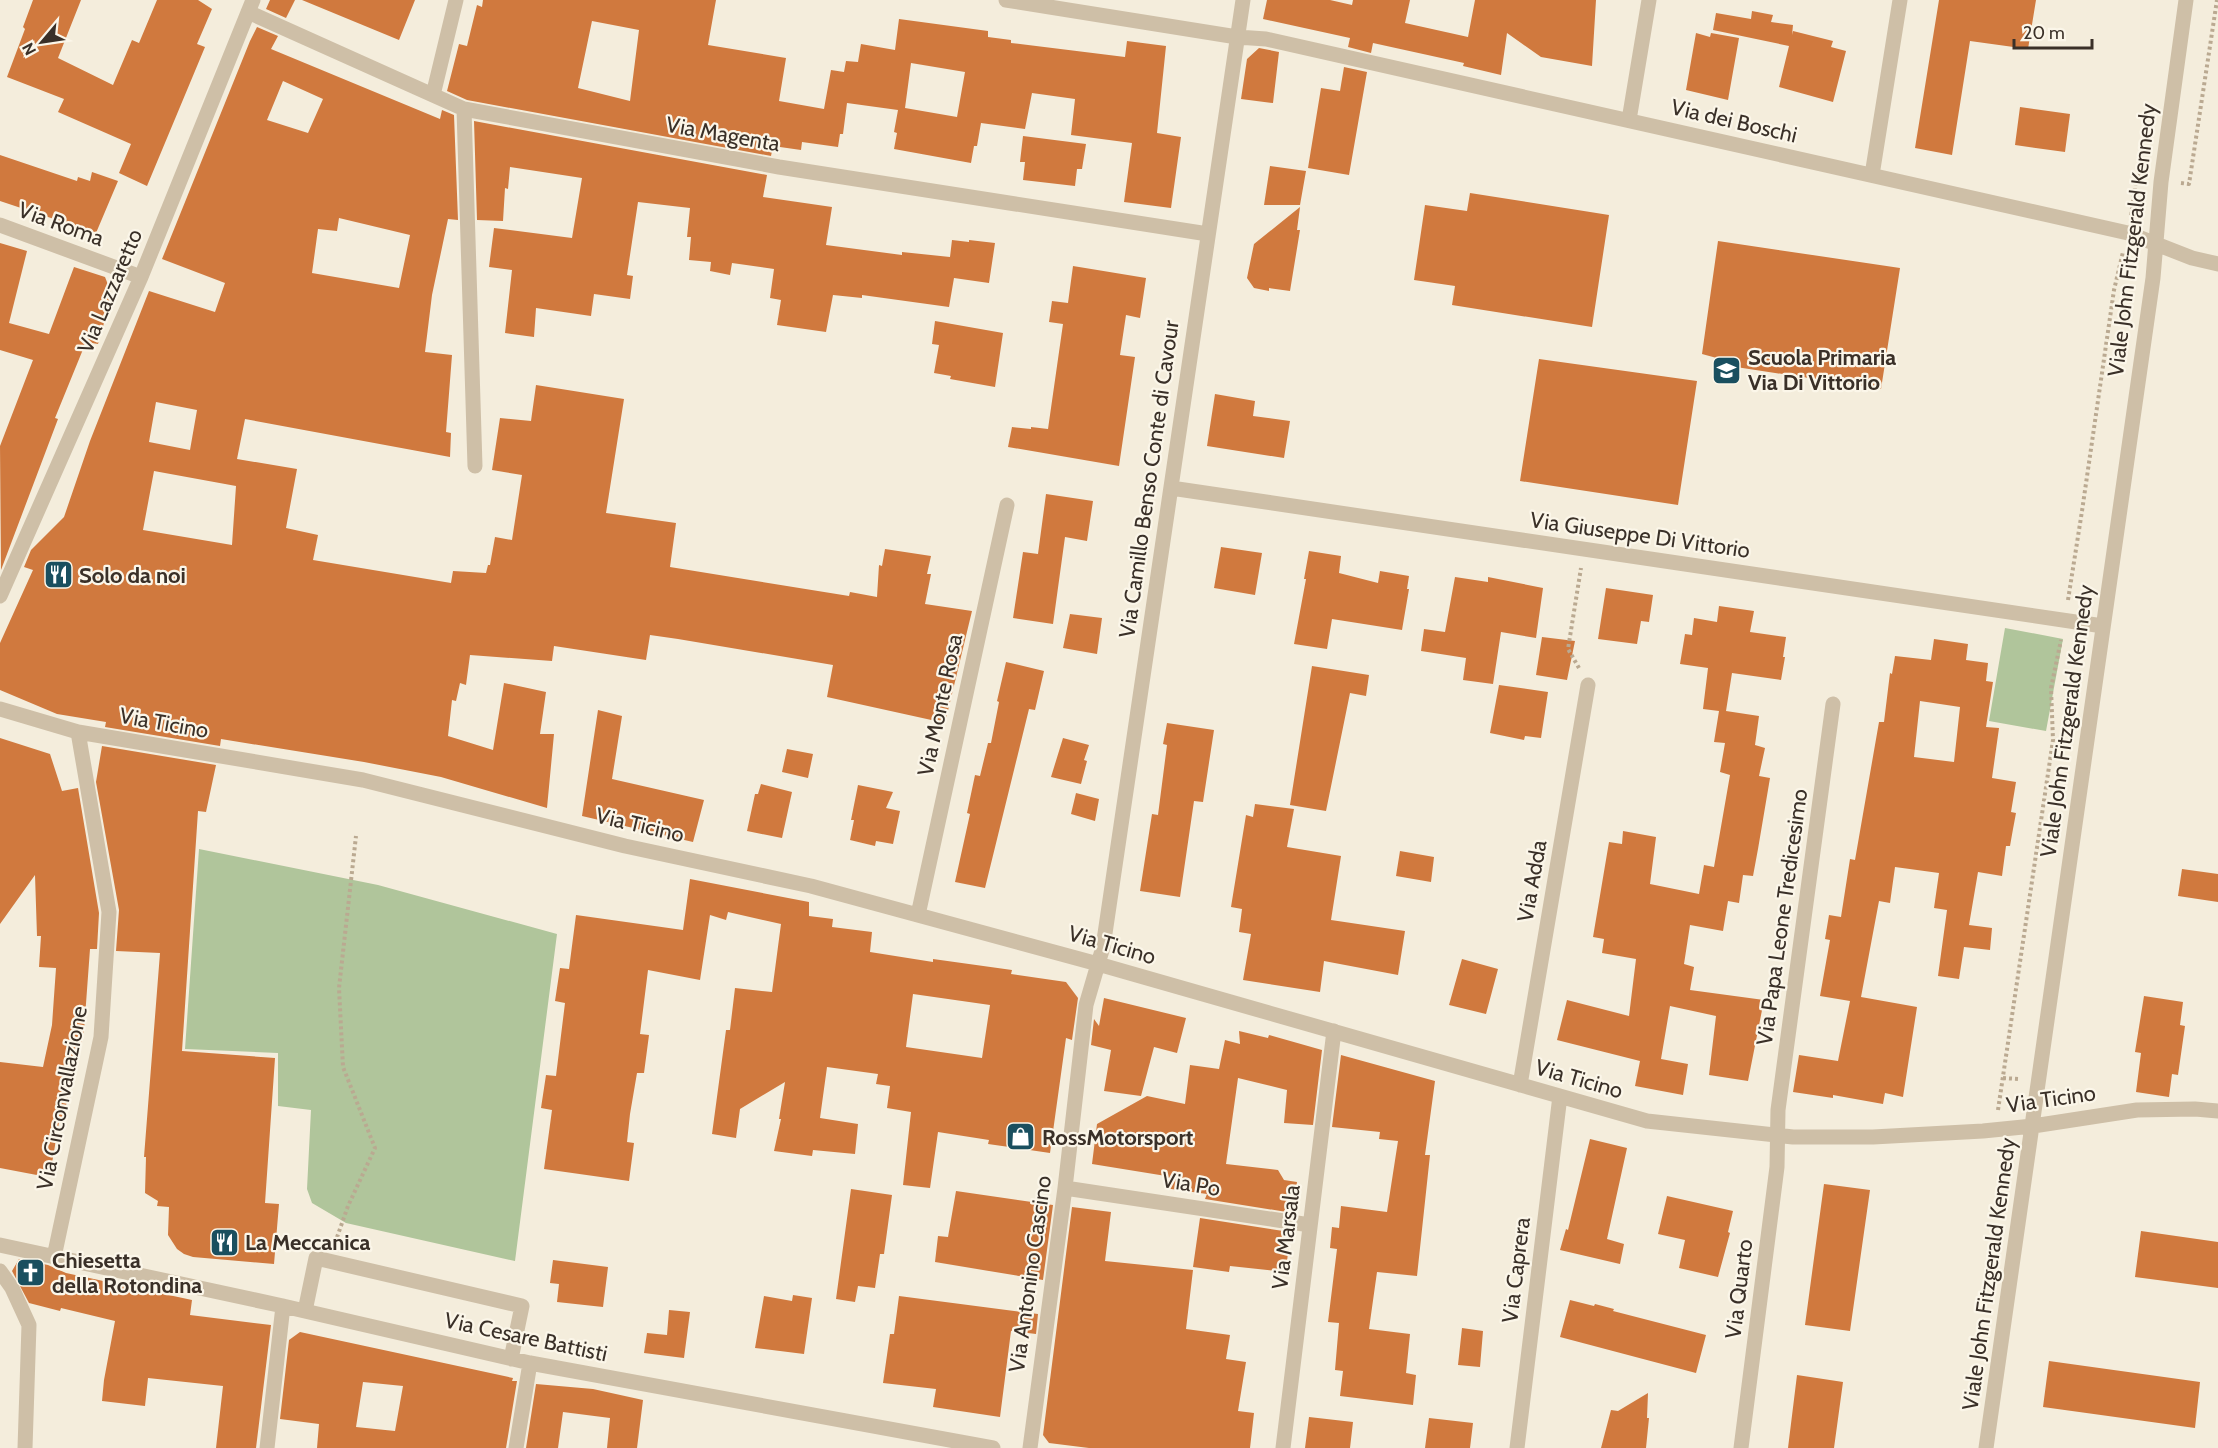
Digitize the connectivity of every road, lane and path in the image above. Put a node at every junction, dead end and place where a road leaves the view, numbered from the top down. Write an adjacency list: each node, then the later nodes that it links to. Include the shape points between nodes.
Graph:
1 (456, 0): 10 (street)
2 (1005, 0): 9 (street, Via dei Boschi)
3 (1242, 0): 9 (street, Via Camillo Benso Conte di Cavour)
4 (1649, 0): 12 (street)
5 (1900, 0): 13 (street)
6 (2186, 0): 14 (street, Viale John Fitzgerald Kennedy)
7 (2217, 0): 14 (path, via 2189,184)
8 (251, 6): 10 (street, Via Magenta); 20 (street, Via Lazzaretto)
9 (1237, 37): 12 (street, Via dei Boschi, via 1266,39); 17 (street, Via Camillo Benso Conte di Cavour)
10 (433, 95): 11 (street, Via Magenta)
11 (464, 109): 17 (street, Via Magenta, via 779,167); 21 (street)
12 (1629, 120): 13 (street, Via dei Boschi)
13 (1872, 175): 16 (street, Via dei Boschi)
14 (2161, 182): 16 (path, via 2137,174); 18 (street, Viale John Fitzgerald Kennedy)
15 (0, 225): 20 (street, Via Roma)
16 (2128, 233): 18 (street, Via dei Boschi); 26 (path, via 2114,290)
17 (1208, 234): 22 (street, Via Camillo Benso Conte di Cavour)
18 (2156, 244): 19 (street, Via dei Boschi); 27 (street, Viale John Fitzgerald Kennedy)
19 (2218, 264)
20 (141, 277): 25 (street, Via Lazzaretto)
21 (475, 466)
22 (1171, 488): 24 (street, Via Giuseppe Di Vittorio); 34 (street, Via Camillo Benso Conte di Cavour)
23 (1007, 505): 33 (street, Via Monte Rosa)
24 (1584, 549): 26 (street, Via Giuseppe Di Vittorio); 28 (path, via 1568,648)
25 (0, 596)
26 (2064, 620): 27 (street, Via Giuseppe Di Vittorio); 40 (path, via 2051,688 2053,740)
27 (2103, 626): 39 (street, Viale John Fitzgerald Kennedy)
28 (1588, 685): 36 (street, Via Adda)
29 (1833, 704): 41 (street, Via Papa Leone Tredicesimo)
30 (0, 709): 31 (street, Via Ticino)
31 (78, 732): 33 (street, Via Ticino, via 363,780); 45 (street, Via Circonvallazione, via 109,912 101,1037)
32 (356, 836): 46 (path, via 339,988 343,1067 375,1148)
33 (918, 915): 34 (street, Via Ticino)
34 (1098, 964): 35 (street, Via Ticino); 42 (street, Via Antonino Cascino, via 1086,1005)
35 (1334, 1031): 36 (street, Via Ticino); 43 (street, Via Marsala)
36 (1520, 1085): 37 (street, Via Ticino)
37 (1560, 1096): 41 (street, Via Ticino, via 1647,1121); 58 (street, Via Caprera)
38 (2218, 1111): 39 (street, Via Ticino, via 2137,1110)
39 (2033, 1126): 40 (street, Via Ticino); 60 (street, Viale John Fitzgerald Kennedy)
40 (1995, 1130): 41 (street, Via Ticino, via 1873,1137)
41 (1777, 1136): 59 (street, Via Quarto, via 1777,1167)
42 (1065, 1188): 43 (street, Via Po); 56 (street, Via Antonino Cascino)
43 (1310, 1225): 57 (street, Via Marsala)
44 (0, 1245): 45 (street, Via Cesare Battisti)
45 (54, 1257): 48 (street, Via Cesare Battisti)
46 (328, 1261): 49 (street, via 316,1258); 50 (street, via 522,1306)
47 (0, 1270): 52 (street, via 29,1325)
48 (283, 1306): 49 (street, Via Cesare Battisti); 53 (street)
49 (305, 1311): 50 (street, Via Cesare Battisti)
50 (511, 1359): 51 (street, Via Cesare Battisti)
51 (530, 1363): 54 (street); 55 (street, Via Cesare Battisti)
52 (25, 1448)
53 (267, 1448)
54 (516, 1448)
55 (993, 1448)
56 (1029, 1448)
57 (1283, 1448)
58 (1517, 1448)
59 (1741, 1448)
60 (1986, 1448)

